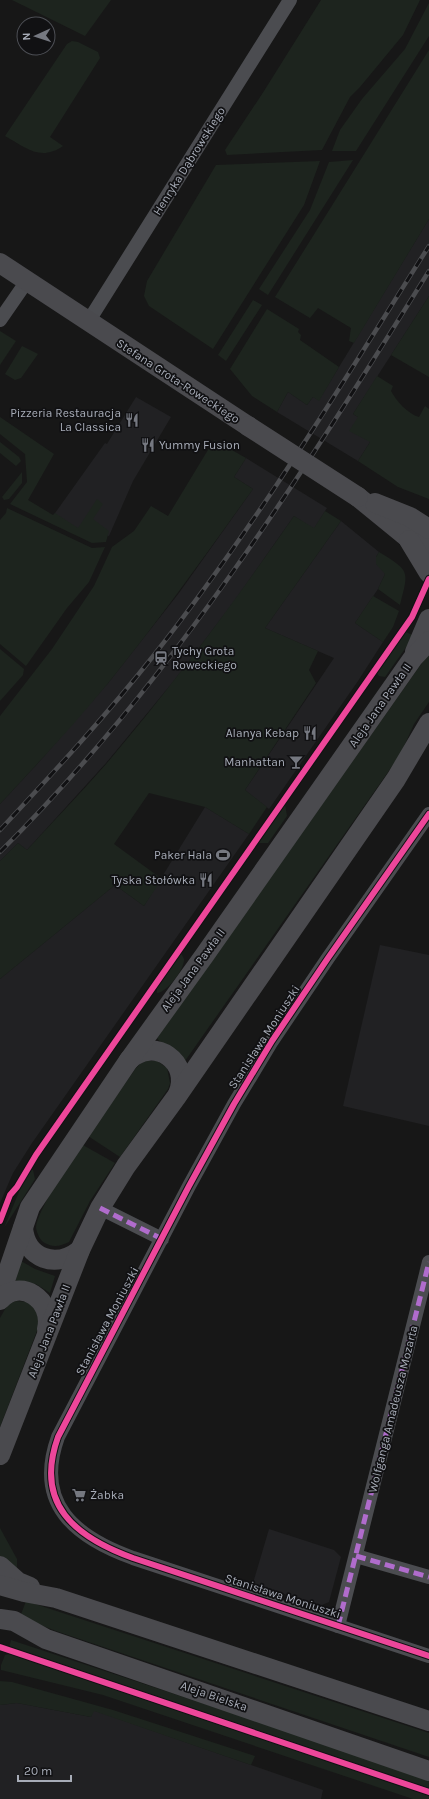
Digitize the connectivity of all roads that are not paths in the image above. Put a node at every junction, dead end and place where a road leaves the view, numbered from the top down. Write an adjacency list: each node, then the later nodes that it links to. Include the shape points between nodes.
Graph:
1 (290, 0): 5 (street, Henryka Dąbrowskiego)
2 (0, 263): 3 (street, Stefana Grota-Roweckiego)
3 (27, 281): 4 (street); 5 (street, Stefana Grota-Roweckiego)
4 (0, 320)
5 (88, 322): 6 (street, Stefana Grota-Roweckiego, bridge)
6 (358, 497): 7 (street, Stefana Grota-Roweckiego); 9 (street, Stefana Grota-Roweckiego)
7 (420, 517): 8 (street, Stefana Grota-Roweckiego)
8 (429, 529)
9 (407, 537): 10 (street, Stefana Grota-Roweckiego); 11 (street)
10 (429, 550)
11 (429, 573)
12 (429, 619): 14 (street)
13 (429, 641): 14 (street)
14 (413, 658): 19 (street, Aleja Jana Pawła II)
15 (429, 723): 17 (street, Aleja Jana Pawła II)
16 (429, 735): 17 (street)
17 (396, 779): 20 (street, Aleja Jana Pawła II)
18 (429, 814): 23 (street, Stanisława Moniuszki, via 272,1041 234,1104)
19 (127, 1063): 20 (street, via 136,1055 148,1051 168,1056 180,1072 181,1084); 22 (street, Aleja Jana Pawła II, via 30,1207)
20 (177, 1096): 21 (street, Aleja Jana Pawła II, via 126,1166)
21 (100, 1208): 23 (street); 24 (street, Aleja Jana Pawła II)
22 (23, 1228): 24 (street, via 26,1241 31,1248 45,1258 62,1260); 26 (street, Aleja Jana Pawła II)
23 (162, 1239): 36 (street, Stanisława Moniuszki, via 58,1437 51,1464 51,1479 57,1501 74,1526 102,1546)
24 (80, 1250): 28 (street, Aleja Jana Pawła II)
25 (429, 1262): 30 (street, Wolfganga Amadeusza Mozarta)
26 (0, 1296)
27 (0, 1300): 28 (street, via 15,1291 28,1293 39,1299 48,1314)
28 (44, 1339): 29 (street, Aleja Jana Pawła II)
29 (1, 1454)
30 (356, 1556): 32 (street); 36 (street, Stanisława Moniuszki)
31 (0, 1566): 34 (street, via 18,1582)
32 (429, 1577)
33 (0, 1585): 34 (street)
34 (56, 1598): 40 (street)
35 (0, 1618): 38 (street, Aleja Bielska, via 14,1621)
36 (338, 1626): 39 (street, Stanisława Moniuszki)
37 (0, 1629): 38 (street, via 11,1629)
38 (46, 1639): 41 (street, Aleja Bielska)
39 (429, 1656)
40 (429, 1721)
41 (429, 1771)

